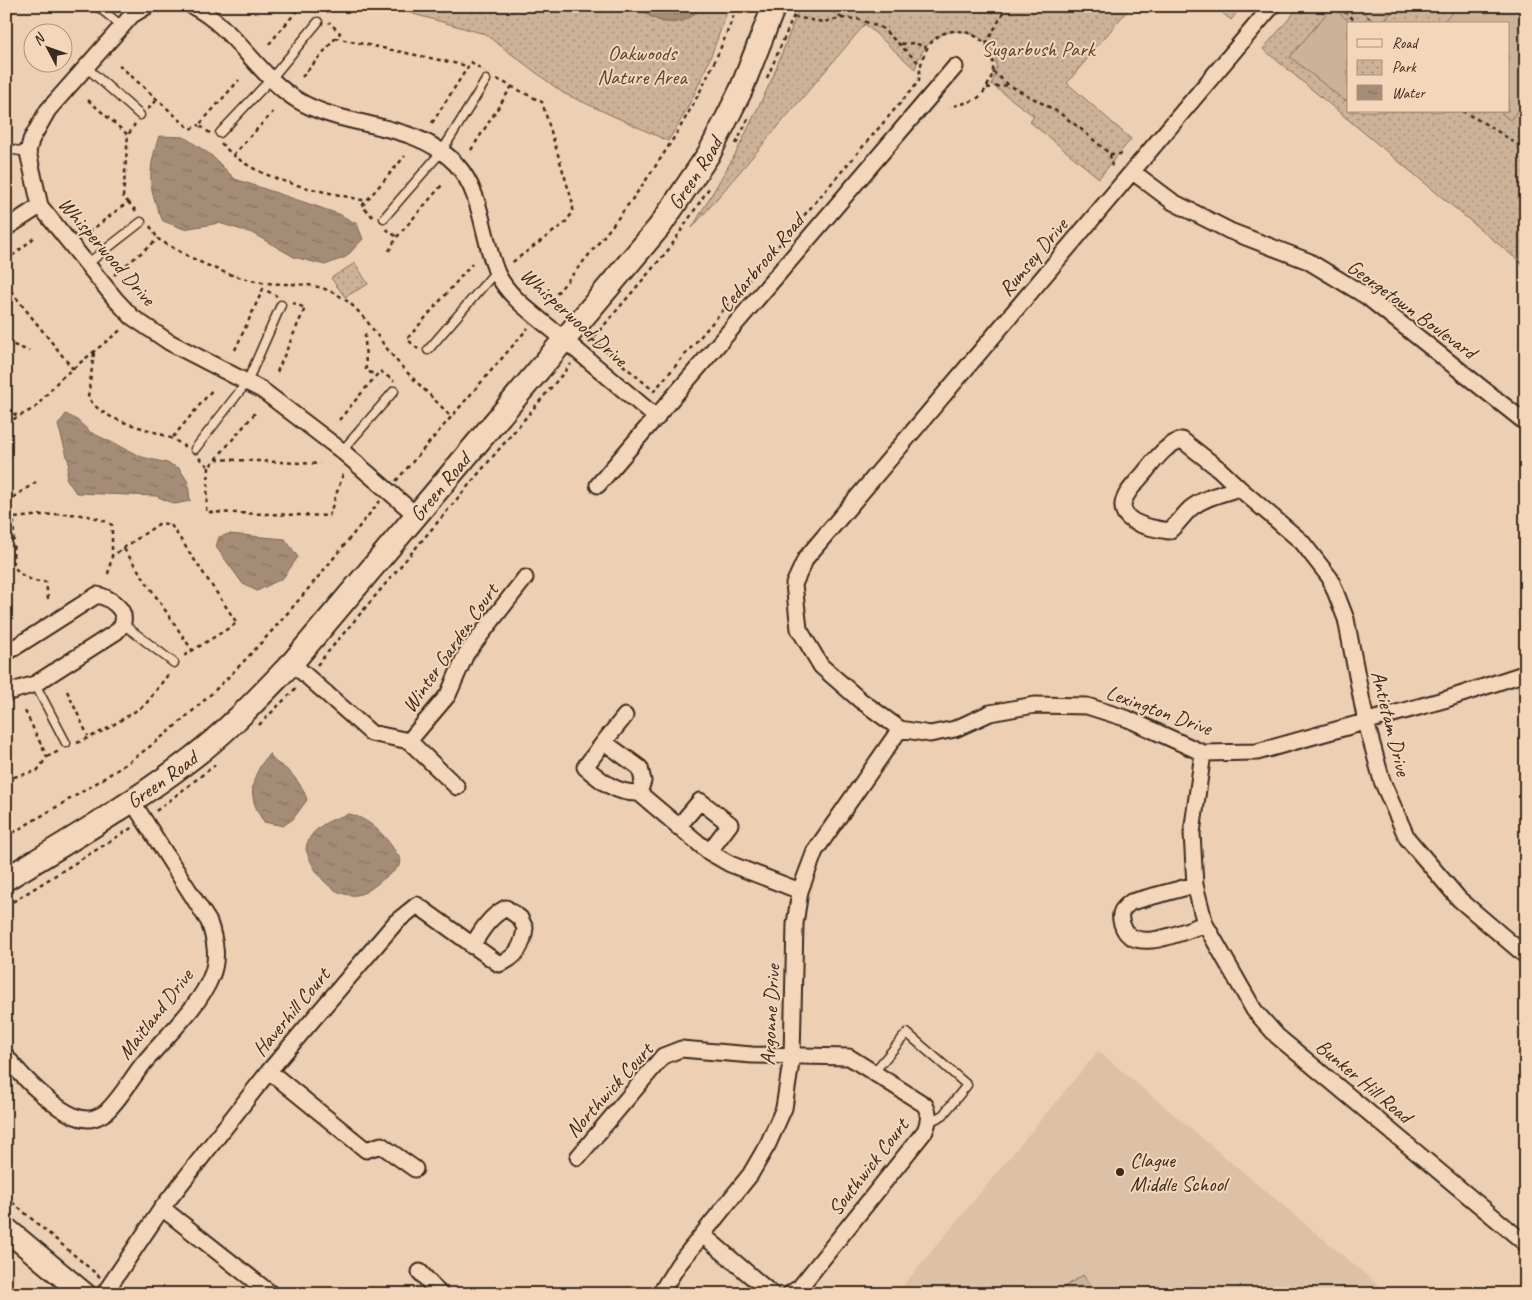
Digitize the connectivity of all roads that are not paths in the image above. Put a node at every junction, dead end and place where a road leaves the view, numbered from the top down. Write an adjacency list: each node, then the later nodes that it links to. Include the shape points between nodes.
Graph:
1 (97, 6): 7 (lane)
2 (148, 6): 7 (street, via 132,15)
3 (192, 6): 10 (street, Whisperwood Drive, via 220,26)
4 (774, 6): 25 (street, Green Road, via 741,90 710,152 660,226)
5 (1272, 6): 17 (street, Rumsey Drive)
6 (318, 22): 10 (lane)
7 (122, 26): 8 (street)
8 (86, 67): 12 (lane); 16 (street, via 48,110)
9 (955, 67): 29 (street, Cedarbrook Road)
10 (271, 79): 13 (lane); 15 (street, Whisperwood Drive, via 299,101 387,128)
11 (486, 80): 15 (lane)
12 (141, 116)
13 (220, 133)
14 (6, 149): 16 (lane)
15 (442, 151): 20 (lane); 23 (street, Whisperwood Drive, via 457,165 470,188)
16 (28, 152): 18 (street, Whisperwood Drive)
17 (1133, 172): 30 (street, Georgetown Boulevard, via 1173,202 1230,231 1308,261 1366,296); 36 (street, Rumsey Drive)
18 (40, 206): 21 (street); 22 (street, Whisperwood Drive)
19 (141, 222): 22 (lane)
20 (383, 222)
21 (6, 228)
22 (87, 264): 27 (street, Whisperwood Drive, via 132,317 169,342)
23 (501, 269): 25 (street, Whisperwood Drive, via 517,300); 26 (lane)
24 (281, 305): 27 (lane)
25 (564, 340): 29 (street, Whisperwood Drive); 35 (street, Green Road)
26 (428, 350)
27 (247, 382): 31 (street, Whisperwood Drive); 32 (lane)
28 (395, 390): 31 (lane)
29 (657, 418): 33 (street, Cedarbrook Road)
30 (1526, 423)
31 (342, 451): 35 (street, Whisperwood Drive)
32 (195, 453)
33 (598, 485)
34 (1239, 488): 34 (street, Antietam Drive, via 1182,440 1171,443 1128,493 1123,504 1130,519 1169,531 1203,500); 46 (street, Antietam Drive, via 1302,542 1330,578 1346,619)
35 (416, 515): 41 (street, Green Road)
36 (826, 534): 47 (street, Lexington Drive, via 806,558 794,584 799,629 821,666)
37 (525, 578): 48 (street, Winter Garden Court, via 466,654 448,695)
38 (123, 624): 39 (street, via 117,606 108,597 97,595); 40 (lane); 43 (street, via 116,632)
39 (6, 652)
40 (174, 663)
41 (292, 663): 48 (street, Winter Garden Court, via 371,733); 54 (street, Green Road, via 200,752)
42 (1526, 673): 46 (street, Lexington Drive)
43 (35, 684): 44 (street); 50 (lane)
44 (6, 693)
45 (625, 716): 49 (street)
46 (1366, 722): 51 (street, Lexington Drive, via 1257,752); 62 (street, Antietam Drive, via 1382,781 1407,838 1459,899)
47 (900, 729): 51 (street, Lexington Drive, via 930,734 955,730 990,713 1035,705 1087,706 1128,719); 59 (street, Argonne Drive, via 815,851)
48 (409, 742): 52 (street, Winter Garden Court)
49 (604, 742): 53 (street, via 640,768 643,781); 53 (street, via 585,767 626,794)
50 (67, 745)
51 (1203, 753): 58 (street, Bunker Hill Road, via 1192,833)
52 (457, 787)
53 (639, 793): 55 (street)
54 (132, 802): 57 (street, Green Road); 63 (street, Maitland Drive, via 209,922 215,939 216,957 204,993 148,1058 115,1103 90,1119 77,1118 65,1112 16,1070)
55 (678, 827): 56 (street); 56 (street, via 700,801 730,824)
56 (709, 852): 59 (street, via 730,864)
57 (6, 880)
58 (1195, 885): 60 (street, Bunker Hill Road); 60 (street, via 1132,902 1123,908 1120,917 1122,927 1136,941 1149,942)
59 (800, 891): 64 (street, Argonne Drive, via 795,924)
60 (1206, 924): 73 (street, Bunker Hill Road, via 1254,1010 1277,1036)
61 (472, 946): 65 (street, Haverhill Court, via 416,905 396,922)
62 (1526, 956)
63 (6, 1056)
64 (792, 1056): 66 (street, Southwick Court, via 849,1058); 68 (street, Northwick Court, via 682,1049 663,1056); 72 (street, Argonne Drive, via 784,1108 768,1144 750,1175)
65 (269, 1071): 69 (street, via 366,1150 382,1145); 70 (street, Haverhill Court)
66 (874, 1072): 67 (street, Southwick Court, via 925,1105); 67 (lane, via 907,1033 967,1085 943,1115)
67 (929, 1122): 81 (street, Southwick Court, via 800,1287)
68 (578, 1157)
69 (415, 1169)
70 (162, 1208): 75 (street); 77 (street, Haverhill Court)
71 (6, 1229): 76 (street)
72 (703, 1235): 79 (street, Argonne Drive, via 678,1265); 80 (street)
73 (1526, 1244)
74 (420, 1272): 78 (street)
75 (270, 1293)
76 (84, 1294)
77 (104, 1294)
78 (440, 1294)
79 (660, 1294)
80 (772, 1294)
81 (790, 1294)

